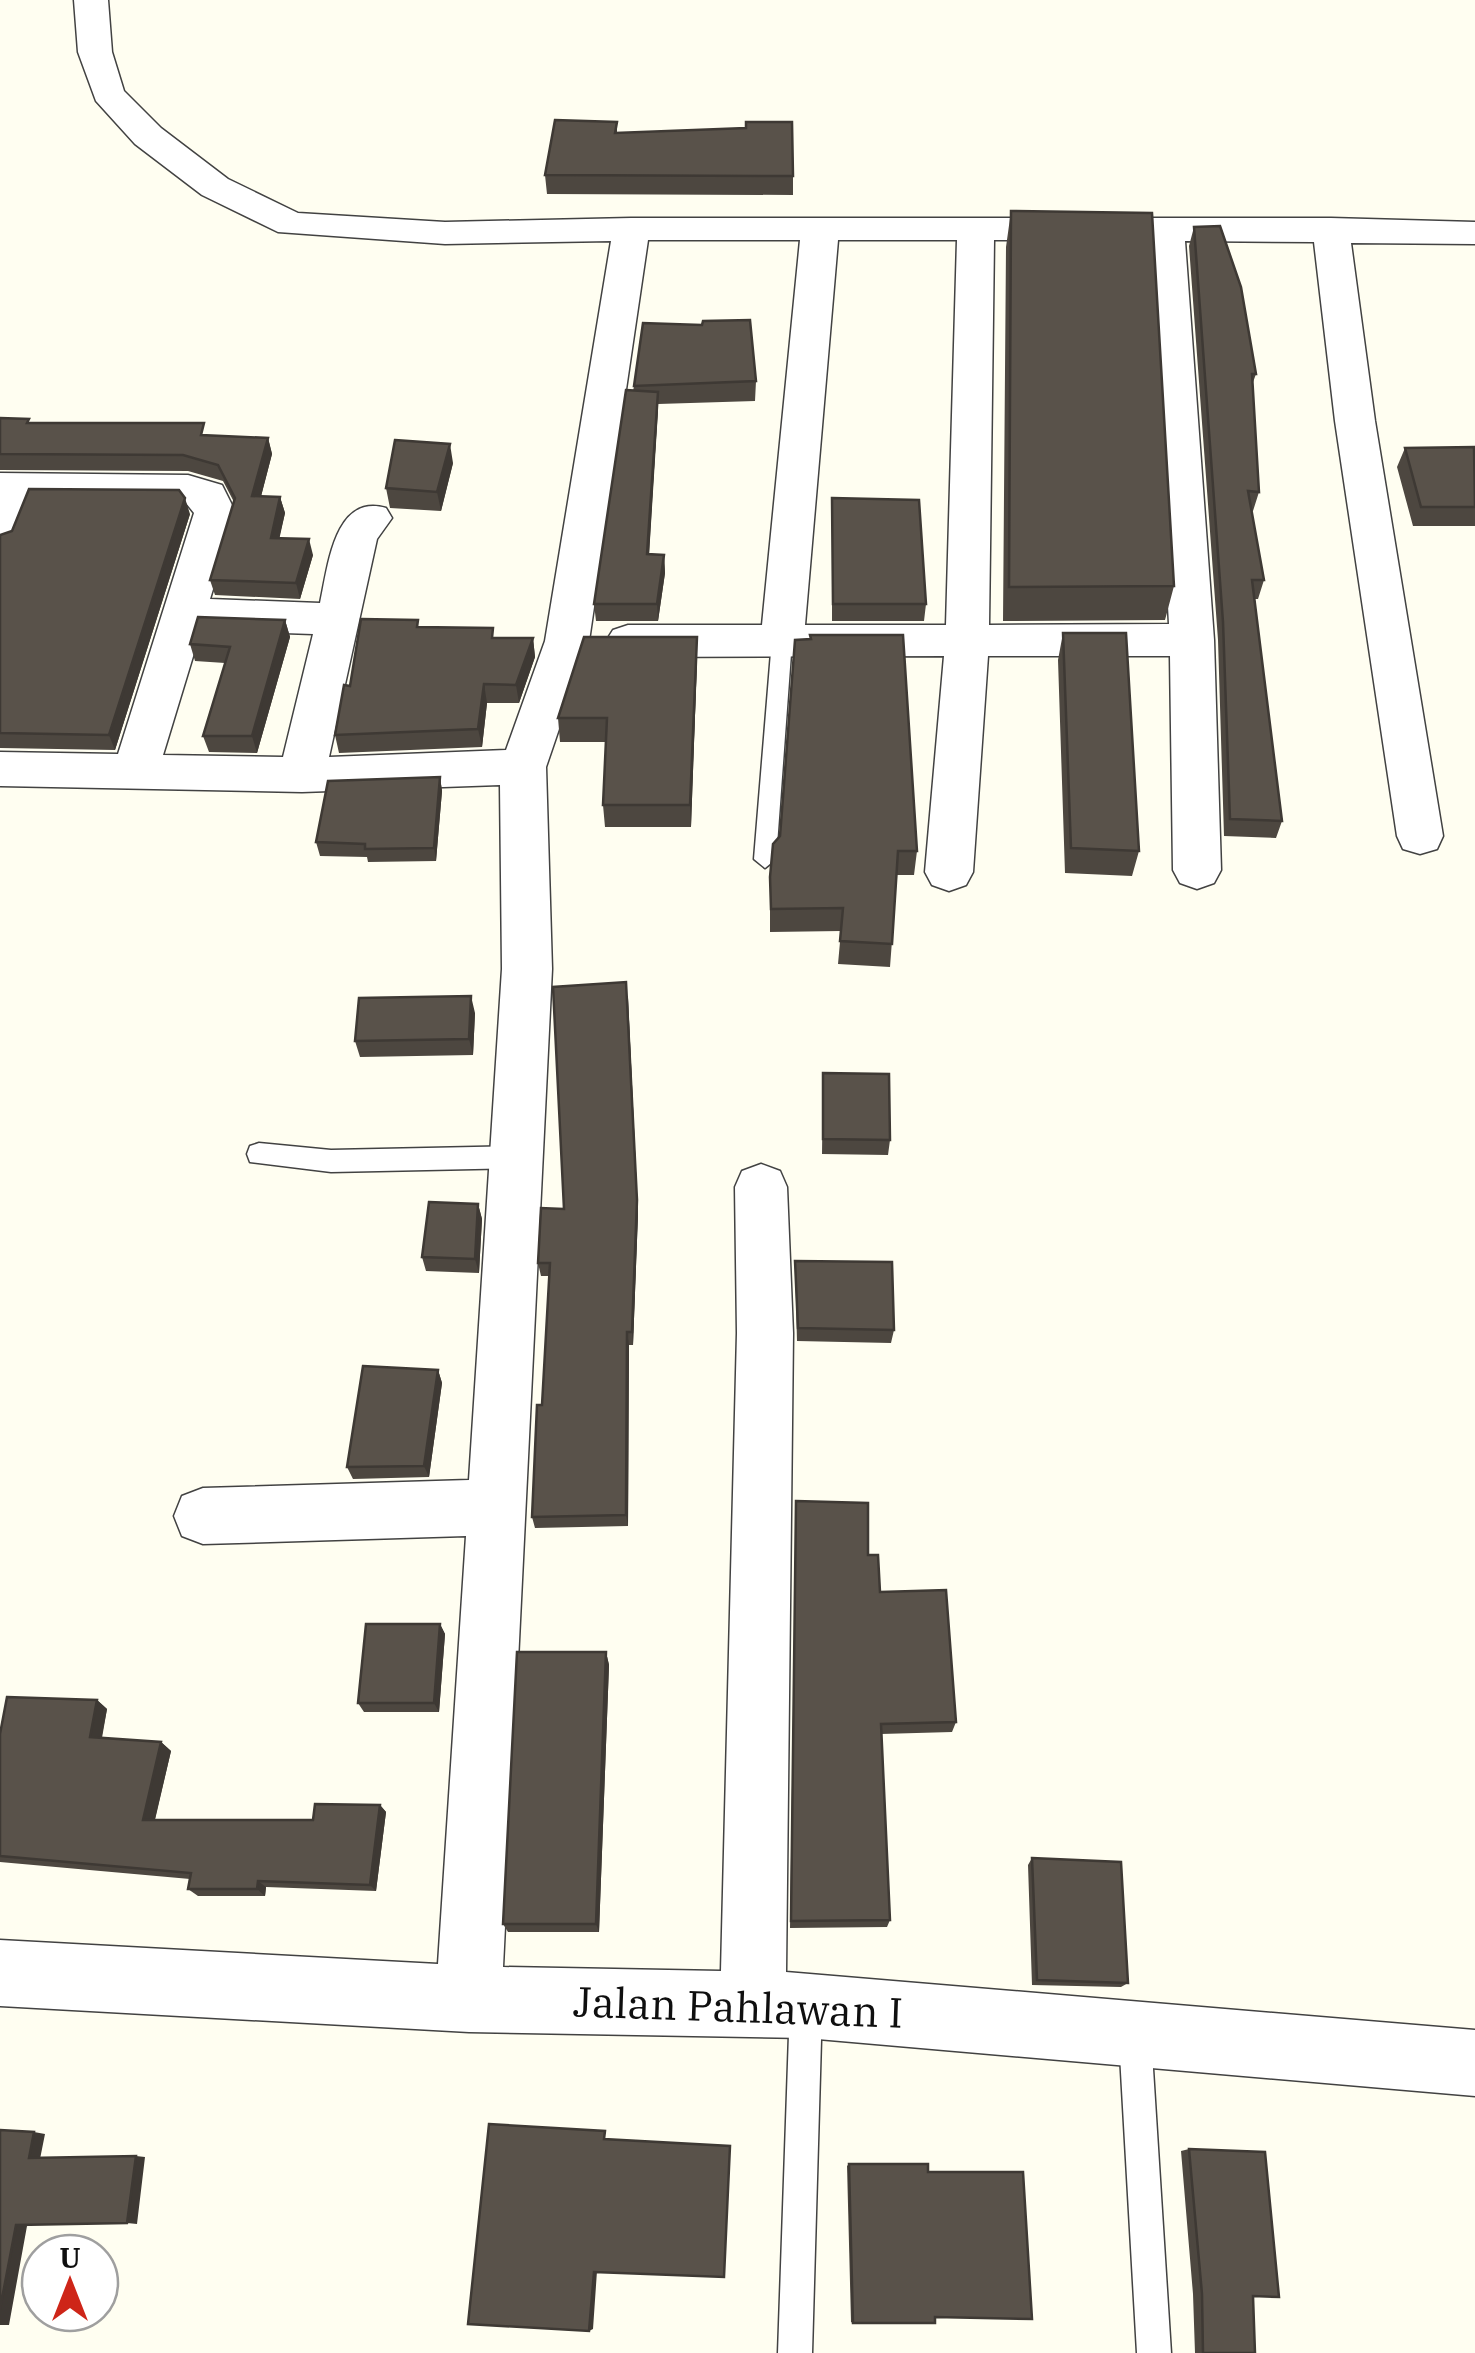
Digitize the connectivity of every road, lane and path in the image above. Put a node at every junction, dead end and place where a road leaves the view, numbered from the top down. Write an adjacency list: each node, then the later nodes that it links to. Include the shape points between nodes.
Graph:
1 (92, 0): 2 (street, via 108,94 148,136 214,187 292,224 445,233)
2 (631, 229): 3 (street); 16 (street)
3 (820, 229): 6 (street); 14 (street)
4 (1166, 229): 5 (street); 6 (street); 15 (street)
5 (1331, 230): 7 (street); 21 (street)
6 (976, 232): 13 (street)
7 (1475, 233)
8 (9, 487): 10 (street); 11 (street, via 188,488 206,495 215,513)
9 (372, 518): 12 (street, via 357,535)
10 (0, 536)
11 (186, 614): 12 (street); 19 (street)
12 (339, 619): 20 (street)
13 (967, 638): 14 (street); 15 (street); 24 (street)
14 (782, 640): 16 (street); 22 (lane)
15 (1192, 640): 23 (street)
16 (567, 641): 17 (street)
17 (523, 767): 20 (street); 26 (street, via 527,970)
18 (0, 769): 19 (street)
19 (135, 772): 20 (street)
20 (302, 775)
21 (1420, 836)
22 (765, 859)
23 (1197, 870)
24 (949, 872)
25 (259, 1154): 26 (lane, via 331,1161)
26 (517, 1157): 28 (street)
27 (761, 1187): 32 (street)
28 (497, 1507): 29 (street); 31 (street)
29 (203, 1516)
30 (0, 1973): 31 (street, Jalan Pahlawan I)
31 (469, 1999): 32 (street, Jalan Pahlawan I)
32 (780, 2004): 33 (street, Jalan Pahlawan I); 35 (lane)
33 (1134, 2032): 34 (street, Jalan Pahlawan I); 36 (lane)
34 (1475, 2063)
35 (796, 2353)
36 (1154, 2353)

